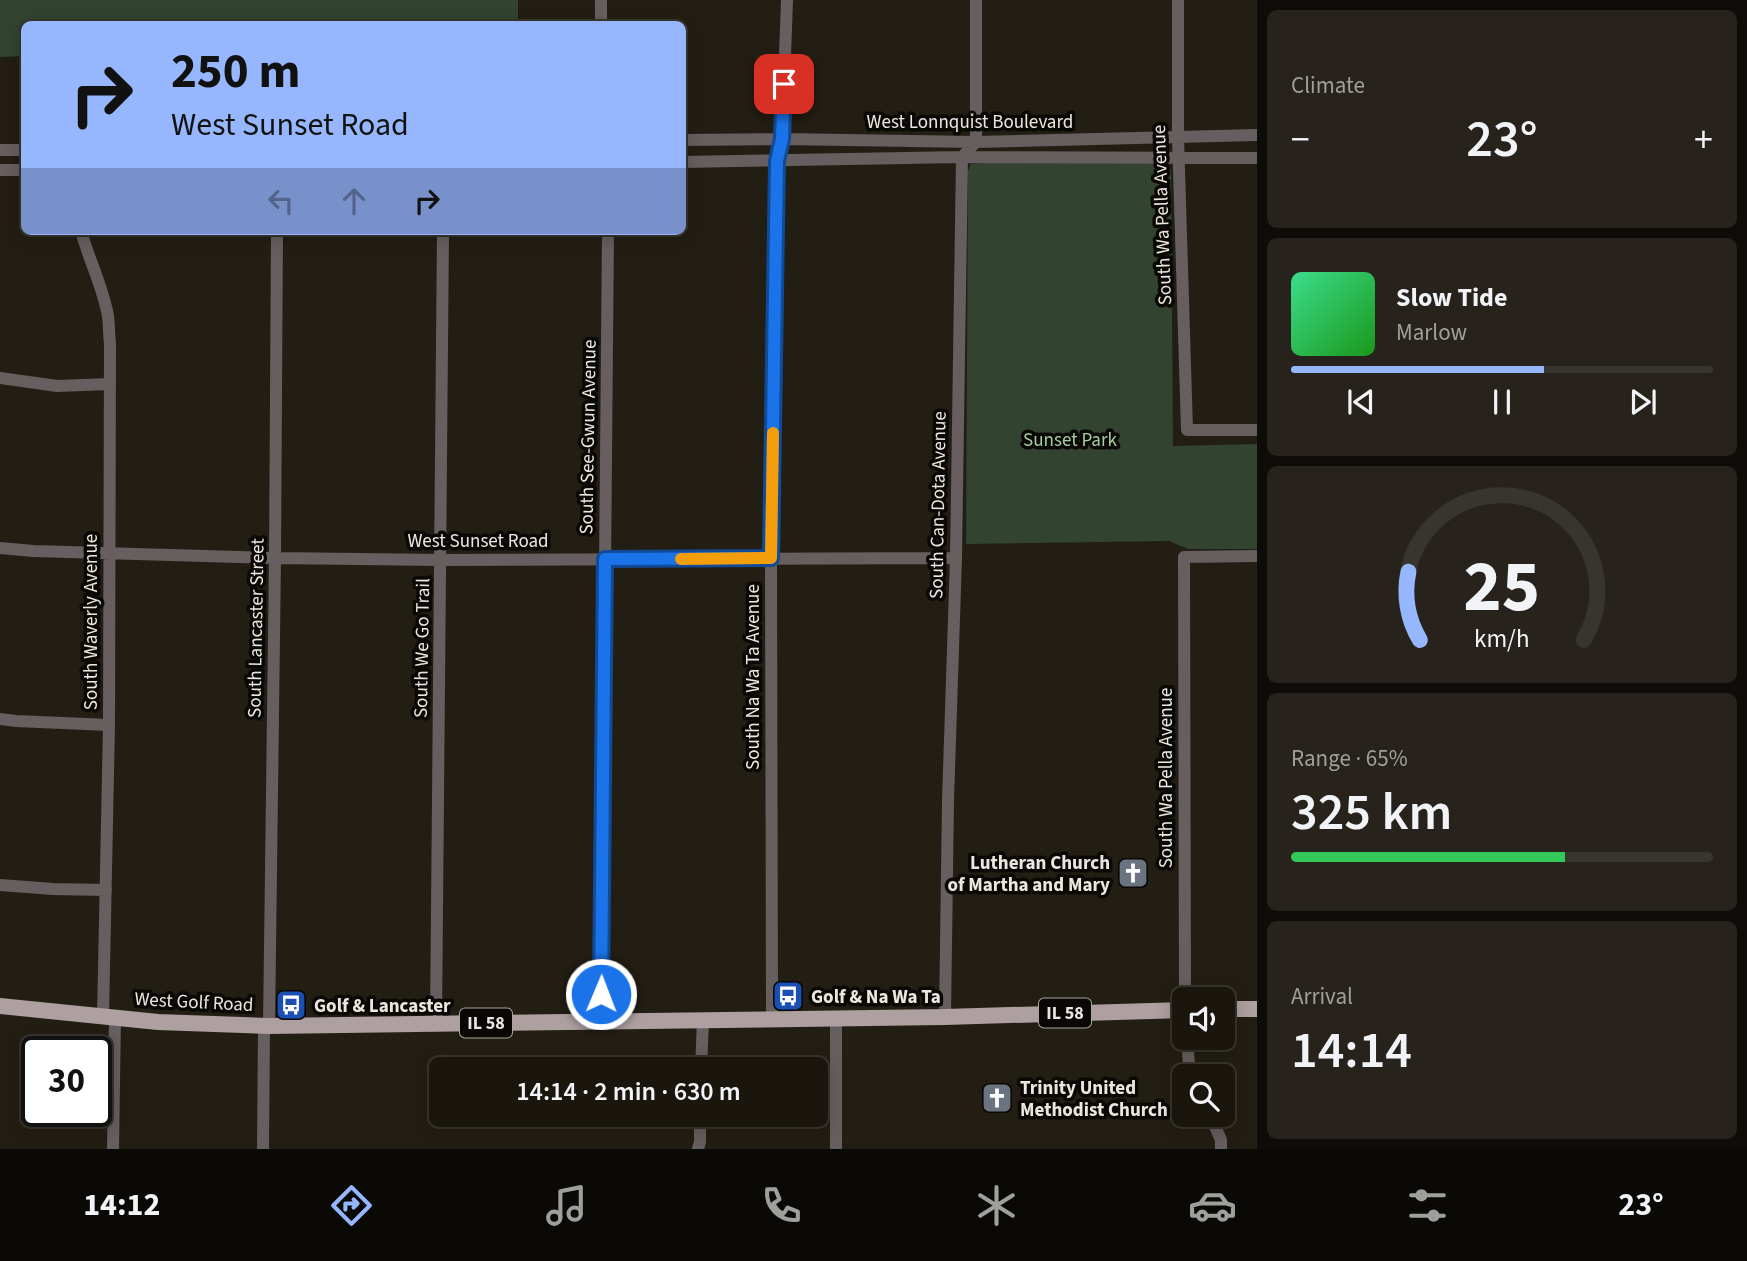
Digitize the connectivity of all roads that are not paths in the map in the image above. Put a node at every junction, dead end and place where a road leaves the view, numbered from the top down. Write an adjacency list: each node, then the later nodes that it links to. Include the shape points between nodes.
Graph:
1 (601, 0): 5 (street)
2 (787, 0): 8 (street, South Na Wa Ta Avenue)
3 (976, 0): 10 (street)
4 (1178, 0): 7 (street, South Wa Pella Avenue)
5 (601, 21)
6 (1257, 135): 7 (street, West Lonnquist Boulevard)
7 (1178, 137): 10 (street, West Lonnquist Boulevard); 14 (street, South Wa Pella Avenue)
8 (782, 139): 9 (street, West Lonnquist Boulevard); 10 (street, West Lonnquist Boulevard); 16 (street, South Na Wa Ta Avenue)
9 (686, 140)
10 (976, 142): 13 (street)
11 (0, 150): 12 (street)
12 (21, 150)
13 (962, 157): 14 (street, West Lonnquist Boulevard); 16 (street, West Lonnquist Boulevard); 32 (street, South Can-Dota Avenue)
14 (1179, 157): 15 (street, West Lonnquist Boulevard); 26 (street, South Wa Pella Avenue, via 1187,430)
15 (1257, 158)
16 (777, 161): 17 (street, West Lonnquist Boulevard); 31 (street, South Na Wa Ta Avenue)
17 (686, 162)
18 (0, 170): 19 (street)
19 (21, 170)
20 (82, 235): 25 (street, South Waverly Avenue, via 108,317)
21 (277, 235): 30 (street, South Lancaster Street)
22 (443, 235): 34 (street, South We Go Trail)
23 (608, 235): 33 (street, South See-Gwun Avenue)
24 (0, 378): 25 (street, via 57,386)
25 (110, 384): 28 (street, South Waverly Avenue)
26 (1257, 430)
27 (0, 548): 28 (street, West Sunset Road)
28 (108, 554): 30 (street, West Sunset Road); 36 (street, South Waverly Avenue)
29 (1257, 556): 39 (street, South Wa Pella Avenue, via 1184,557)
30 (275, 558): 34 (street, West Sunset Road); 51 (street, South Lancaster Street)
31 (771, 558): 32 (street, West Sunset Road); 33 (street, West Sunset Road); 47 (street, South Na Wa Ta Avenue)
32 (956, 558): 45 (street, South Can-Dota Avenue)
33 (605, 559): 34 (street, West Sunset Road); 49 (street, South See-Gwun Avenue)
34 (441, 560): 50 (street, South We Go Trail)
35 (0, 719): 36 (street)
36 (109, 724): 38 (street, South Waverly Avenue)
37 (0, 885): 38 (street)
38 (106, 890): 44 (street, South Waverly Avenue)
39 (1185, 987)
40 (0, 1006): 44 (main road, West Golf Road / IL 58)
41 (1235, 1009): 42 (main road)
42 (1257, 1009)
43 (1172, 1010): 45 (main road, West Golf Road / IL 58)
44 (109, 1017): 51 (main road, West Golf Road / IL 58); 55 (street, South Waverly Avenue)
45 (945, 1017): 46 (main road, West Golf Road / IL 58)
46 (836, 1018): 47 (main road, West Golf Road / IL 58); 58 (street)
47 (772, 1019): 48 (main road, West Golf Road / IL 58)
48 (703, 1020): 49 (main road, West Golf Road / IL 58); 52 (street)
49 (601, 1021): 50 (main road, West Golf Road / IL 58)
50 (436, 1024): 51 (main road, West Golf Road / IL 58)
51 (266, 1026): 56 (street, South Lancaster Street)
52 (701, 1057)
53 (700, 1127): 57 (street)
54 (1215, 1127): 59 (street)
55 (113, 1149)
56 (263, 1149)
57 (698, 1149)
58 (836, 1149)
59 (1221, 1149)

